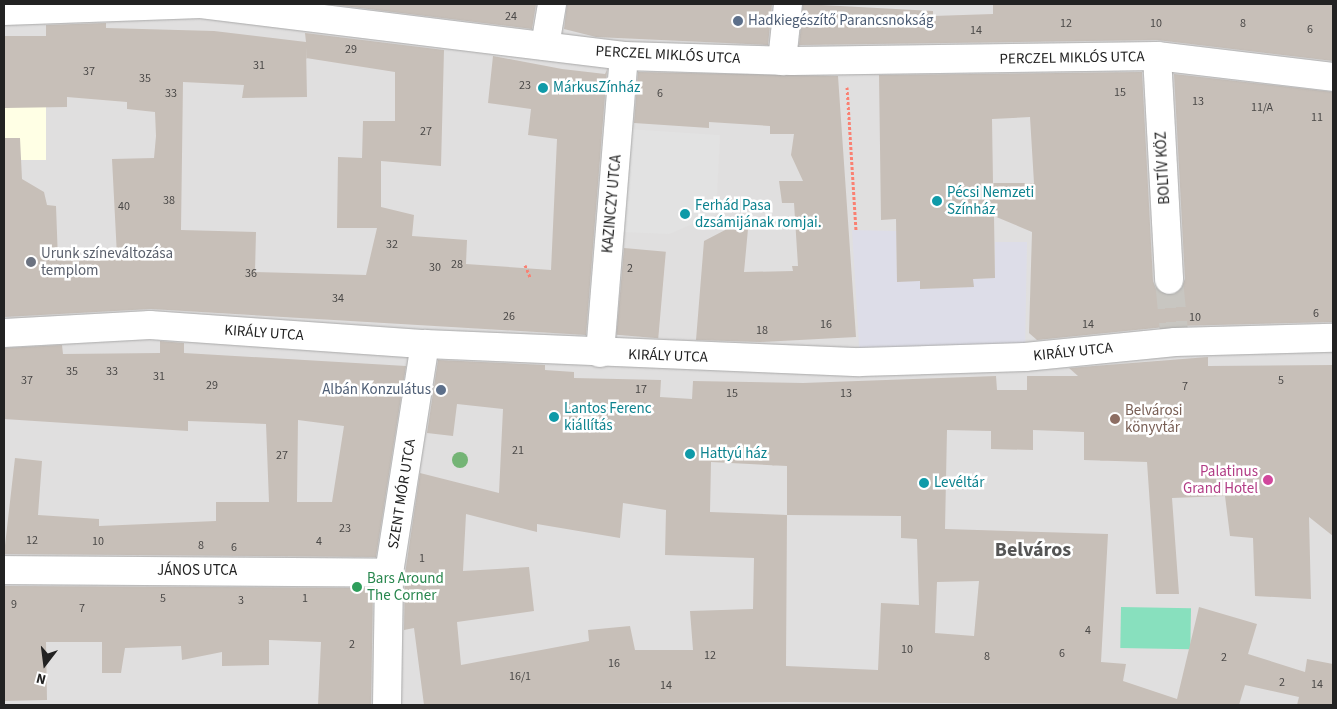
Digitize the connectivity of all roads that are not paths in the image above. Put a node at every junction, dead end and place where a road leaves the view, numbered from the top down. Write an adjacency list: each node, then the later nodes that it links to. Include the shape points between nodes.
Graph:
1 (552, 4): 4 (street)
2 (788, 4): 7 (street)
3 (4, 11): 4 (street, PERCZEL MIKLÓS UTCA, via 201,4)
4 (545, 46): 5 (street, PERCZEL MIKLÓS UTCA)
5 (624, 56): 7 (street, PERCZEL MIKLÓS UTCA); 13 (street, KAZINCZY UTCA)
6 (1157, 56): 7 (street, PERCZEL MIKLÓS UTCA); 8 (street, PERCZEL MIKLÓS UTCA); 9 (street, BOLTÍV KÖZ)
7 (782, 61)
8 (1333, 77)
9 (1169, 280)
10 (4, 333): 12 (street, KIRÁLY UTCA, via 150,325)
11 (1333, 338): 13 (street, KIRÁLY UTCA, via 1176,342 1026,357 860,362)
12 (425, 344): 13 (street, KIRÁLY UTCA); 15 (street, SZENT MÓR UTCA)
13 (600, 353)
14 (4, 570): 15 (street, JÁNOS UTCA)
15 (389, 573): 16 (street, SZENT MÓR UTCA)
16 (387, 705)

